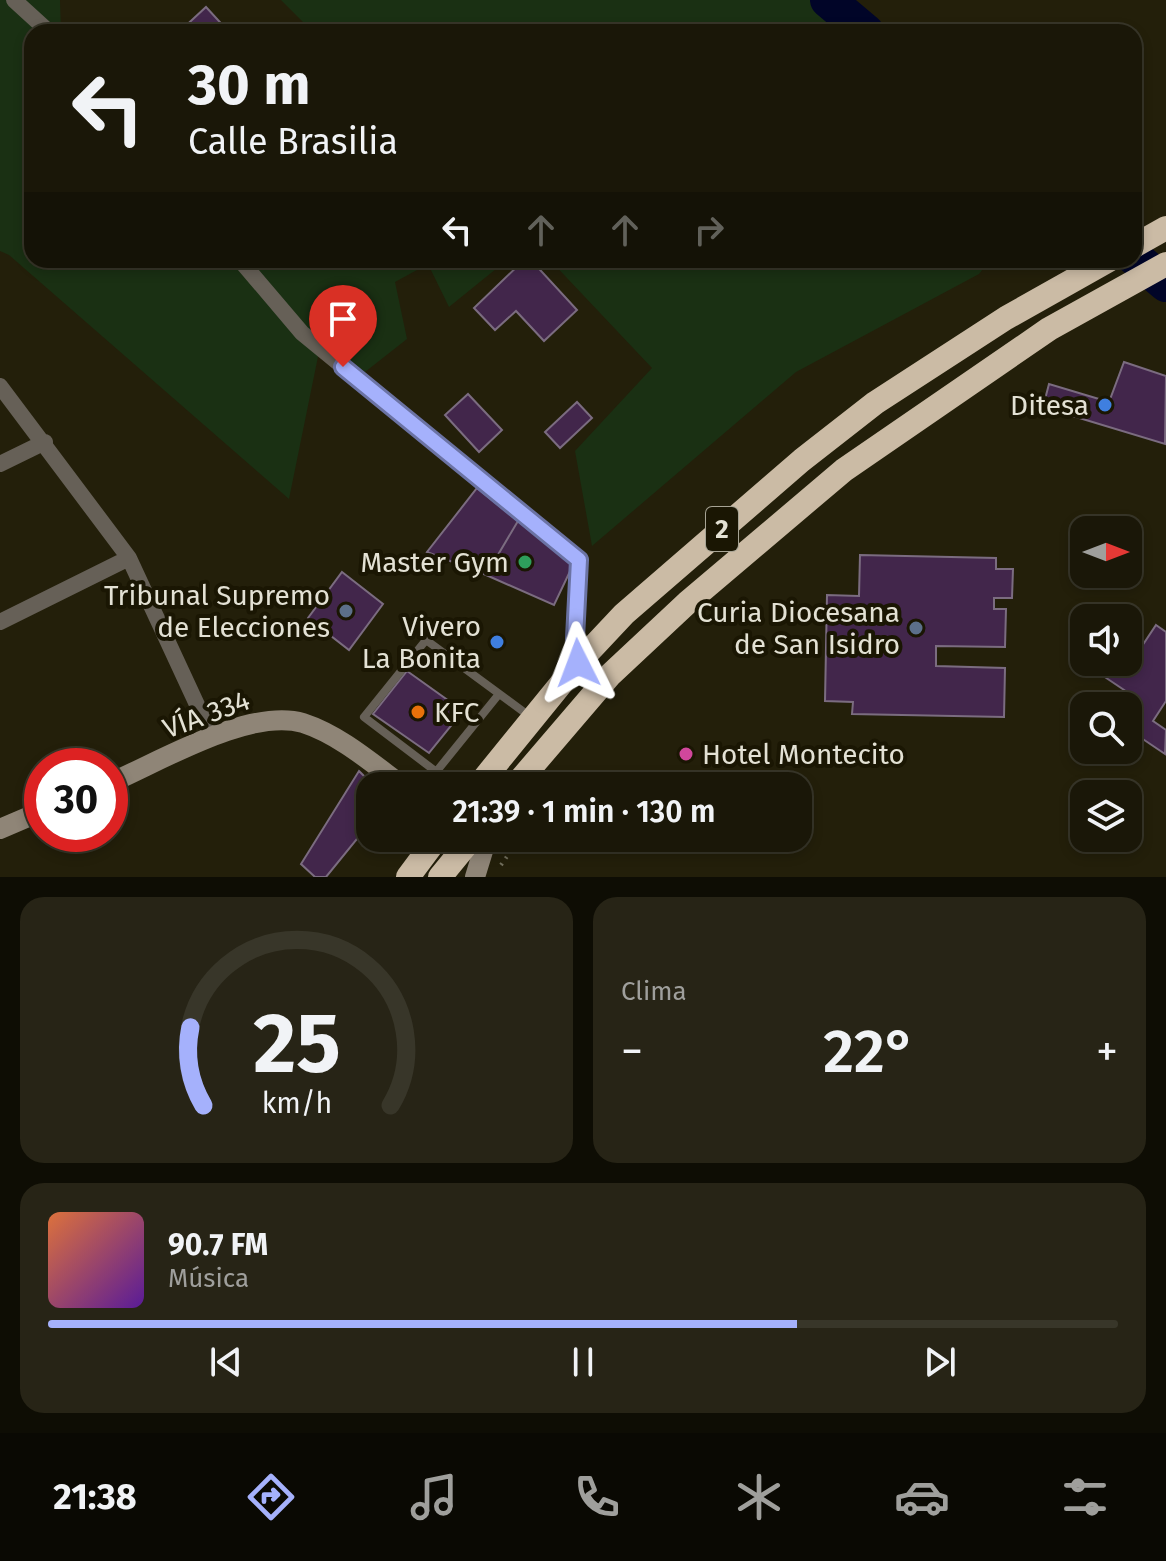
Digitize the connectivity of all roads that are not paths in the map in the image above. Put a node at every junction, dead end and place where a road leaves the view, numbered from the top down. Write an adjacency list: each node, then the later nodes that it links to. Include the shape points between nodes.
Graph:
1 (14, 0): 2 (street)
2 (40, 24)
3 (1166, 264): 20 (highway, 2, via 1049,329 844,470 610,675)
4 (247, 268): 12 (street, via 302,333 579,560)
5 (1095, 268): 10 (highway, 2, via 875,403)
6 (0, 386): 7 (street)
7 (45, 442): 8 (street); 9 (street)
8 (0, 464)
9 (129, 558): 11 (street); 15 (street)
10 (624, 614): 12 (highway, 2); 19 (highway)
11 (0, 622)
12 (578, 663): 14 (highway, 2)
13 (499, 694): 14 (lane); 17 (lane); 17 (lane, via 426,640 364,717)
14 (532, 719): 18 (highway, 2)
15 (212, 737): 16 (street, VÍA 334, via 269,721 302,723); 21 (street, VÍA 334)
16 (383, 772)
17 (436, 772)
18 (489, 772)
19 (520, 772)
20 (528, 772)
21 (128, 775)
22 (24, 819): 23 (street)
23 (0, 829)
24 (427, 852): 29 (highway)
25 (441, 852): 30 (highway)
26 (461, 852): 31 (highway)
27 (483, 852): 28 (street)
28 (476, 876)
29 (408, 877)
30 (431, 877)
31 (440, 877)

